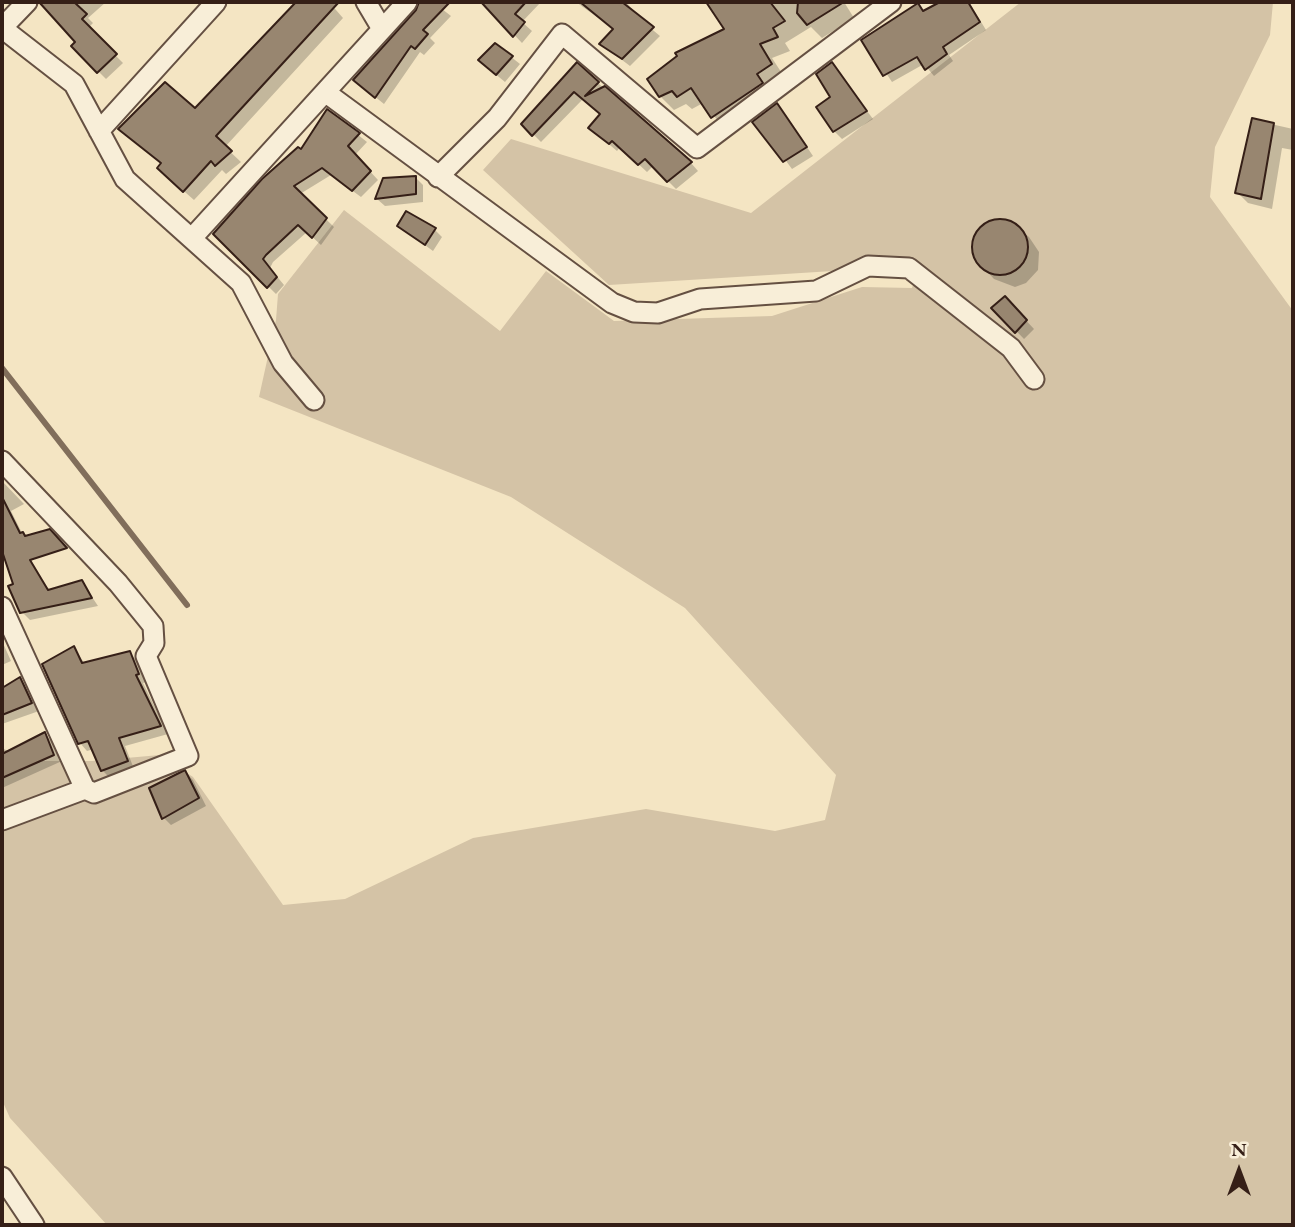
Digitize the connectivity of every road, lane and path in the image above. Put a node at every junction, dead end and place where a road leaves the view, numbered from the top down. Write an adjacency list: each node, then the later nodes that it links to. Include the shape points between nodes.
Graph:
1 (27, 2): 6 (street)
2 (216, 2): 9 (street)
3 (366, 2): 7 (street)
4 (407, 2): 7 (street)
5 (891, 2): 10 (street, via 697,148 562,34 498,118)
6 (2, 28): 9 (street, via 74,84)
7 (382, 29): 8 (street)
8 (325, 92): 10 (street); 11 (street)
9 (99, 131): 11 (street, via 125,179)
10 (438, 177): 12 (street, via 612,303 634,312 658,313 700,299 816,291 868,266 909,268 1011,348)
11 (192, 238): 13 (street, via 241,283 284,363)
12 (1034, 379)
13 (314, 400)
14 (2, 461): 16 (street, via 153,626 154,643 146,656 188,756 94,793)
15 (2, 607): 16 (street)
16 (85, 789): 17 (street)
17 (2, 820)
18 (2, 1177): 19 (street)
19 (34, 1225)

